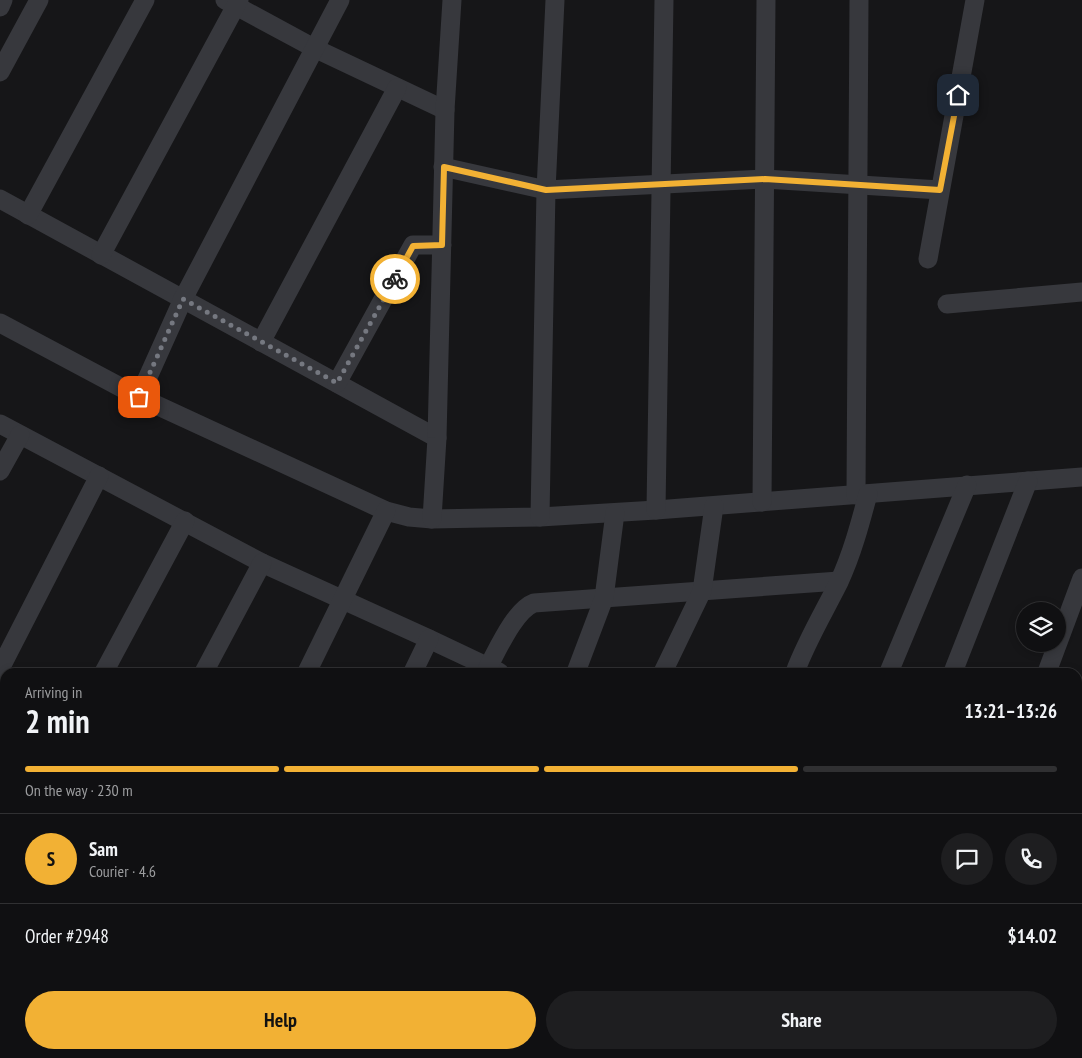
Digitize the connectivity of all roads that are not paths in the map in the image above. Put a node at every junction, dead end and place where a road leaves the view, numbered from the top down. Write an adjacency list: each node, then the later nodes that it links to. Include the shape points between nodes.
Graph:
1 (3, 0): 12 (street)
2 (39, 0): 14 (street)
3 (145, 0): 24 (street)
4 (340, 0): 13 (street)
5 (452, 0): 16 (street)
6 (554, 0): 21 (street)
7 (664, 0): 19 (street)
8 (766, 0): 18 (street)
9 (859, 0): 20 (street)
10 (975, 0): 22 (street)
11 (233, 2): 13 (street); 26 (street)
12 (0, 7)
13 (314, 48): 15 (street); 29 (street)
14 (0, 72)
15 (397, 88): 16 (street); 32 (street)
16 (445, 110): 17 (street)
17 (444, 167): 21 (street); 25 (street)
18 (765, 179): 19 (street); 20 (street); 44 (street)
19 (662, 184): 21 (street); 46 (street)
20 (858, 184): 22 (street); 43 (street)
21 (546, 190): 49 (street)
22 (940, 190): 27 (street)
23 (0, 199): 24 (street)
24 (28, 215): 26 (street)
25 (442, 245): 33 (street, via 413,246); 37 (street)
26 (101, 255): 29 (street)
27 (928, 259)
28 (1082, 292): 30 (street)
29 (183, 299): 32 (street); 34 (street)
30 (947, 304)
31 (0, 323): 34 (street)
32 (262, 342): 33 (street)
33 (337, 383): 37 (street)
34 (139, 397): 47 (street)
35 (0, 424): 36 (street)
36 (20, 435): 38 (street); 39 (street)
37 (437, 438): 50 (street)
38 (0, 471)
39 (99, 476): 51 (street); 59 (street)
40 (1082, 477): 41 (street)
41 (1028, 481): 42 (street); 70 (street)
42 (967, 485): 43 (street); 69 (street)
43 (862, 494): 44 (street); 54 (street, via 852,551)
44 (762, 502): 45 (street)
45 (714, 506): 46 (street); 55 (street)
46 (656, 510): 48 (street)
47 (386, 511): 50 (street); 57 (street)
48 (615, 513): 49 (street); 56 (street)
49 (540, 517): 50 (street)
50 (432, 519)
51 (185, 521): 52 (street); 60 (street)
52 (262, 563): 57 (street); 61 (street)
53 (1082, 578): 71 (street)
54 (839, 581): 55 (street); 68 (street)
55 (702, 591): 56 (street); 67 (street)
56 (604, 598): 65 (street, via 528,605 517,618); 66 (street)
57 (343, 601): 58 (street); 62 (street)
58 (429, 639): 63 (street); 64 (street)
59 (0, 668)
60 (106, 668)
61 (206, 668)
62 (309, 668)
63 (415, 668)
64 (490, 668)
65 (495, 668)
66 (578, 668)
67 (665, 668)
68 (797, 668)
69 (891, 668)
70 (954, 668)
71 (1048, 668)

